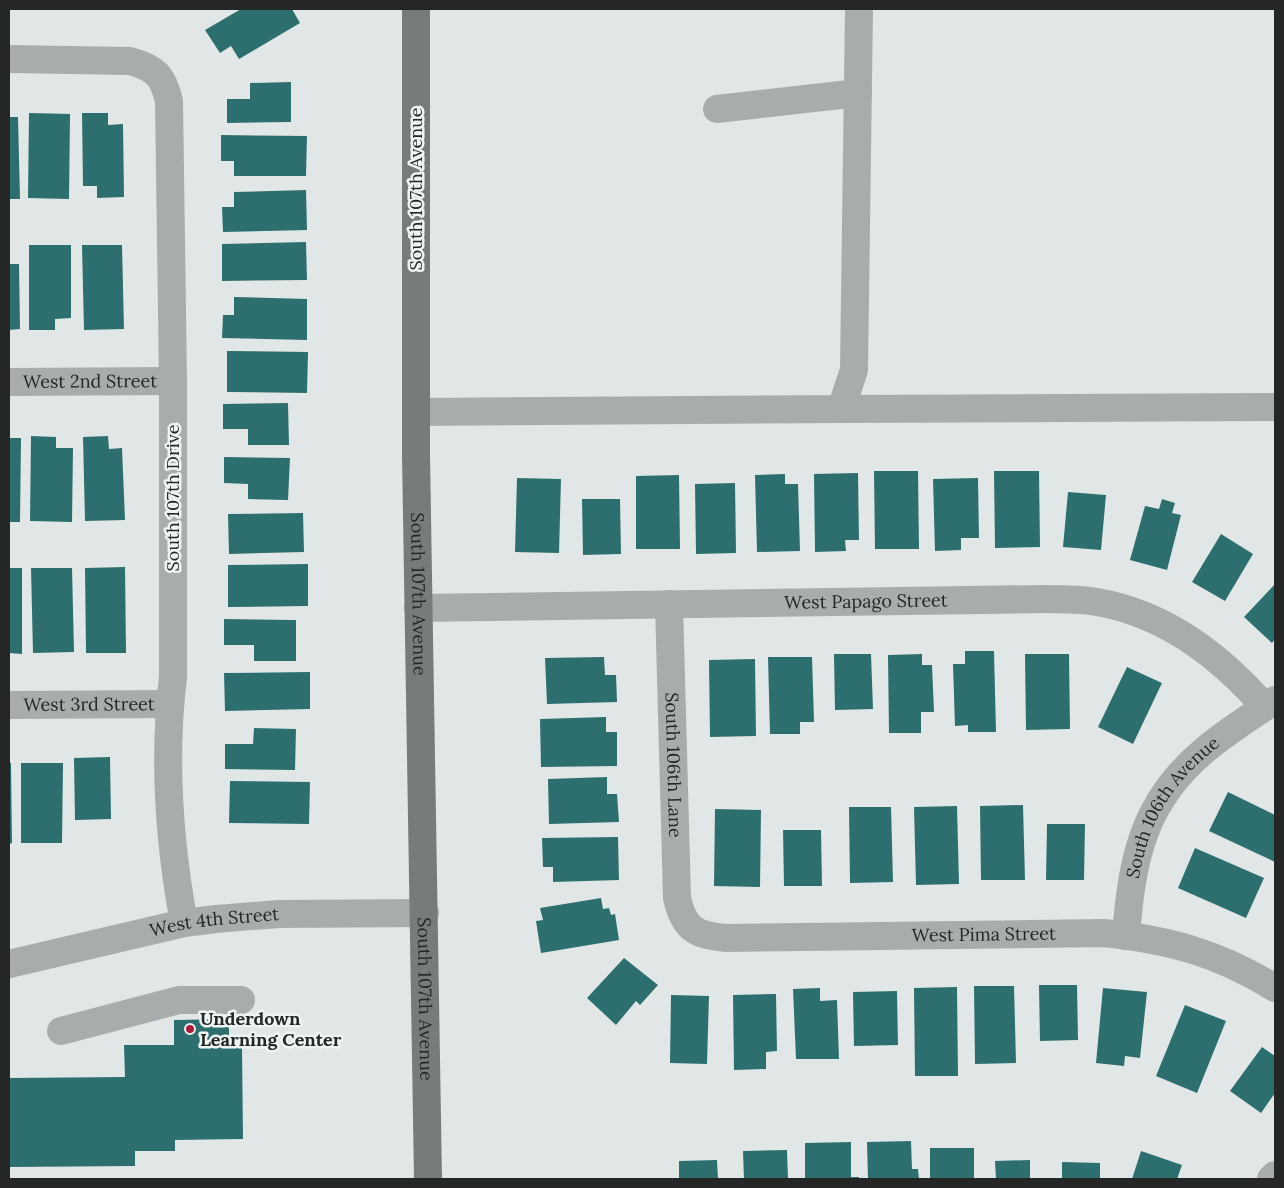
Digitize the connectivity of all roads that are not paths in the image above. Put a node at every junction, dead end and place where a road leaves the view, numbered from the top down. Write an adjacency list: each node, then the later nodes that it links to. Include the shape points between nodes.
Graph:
1 (416, 9): 10 (main road, South 107th Avenue)
2 (859, 9): 4 (street)
3 (9, 60): 6 (street, South 107th Drive, via 130,61 158,74 166,86 170,117)
4 (858, 92): 5 (street); 9 (street, via 854,370)
5 (717, 110)
6 (173, 381): 7 (street, West 2nd Street); 13 (street, South 107th Drive, via 173,678)
7 (9, 382)
8 (1275, 407): 9 (street)
9 (841, 409): 10 (street)
10 (417, 412): 12 (main road, South 107th Avenue)
11 (668, 604): 12 (street, West Papago Street); 14 (street, West Papago Street, via 1044,599 1097,602 1150,618 1199,645); 18 (street, South 106th Lane, via 675,884 680,913)
12 (418, 608): 16 (main road, South 107th Avenue)
13 (170, 704): 15 (street, West 3rd Street); 17 (street, South 107th Drive, via 170,823)
14 (1270, 704): 19 (street, South 106th Avenue, via 1188,765 1158,804 1138,850)
15 (9, 705)
16 (425, 913): 17 (street, West 4th Street, via 279,914); 25 (main road, South 107th Avenue)
17 (184, 924): 20 (street, West 4th Street)
18 (687, 925): 19 (street, West Pima Street, via 699,933 726,938 1081,933)
19 (1126, 936): 21 (street, West Pima Street, via 1205,953 1231,963)
20 (9, 964)
21 (1275, 988)
22 (241, 1000): 23 (street, via 180,1000)
23 (61, 1031)
24 (1275, 1174): 26 (street)
25 (428, 1179)
26 (1271, 1179)

